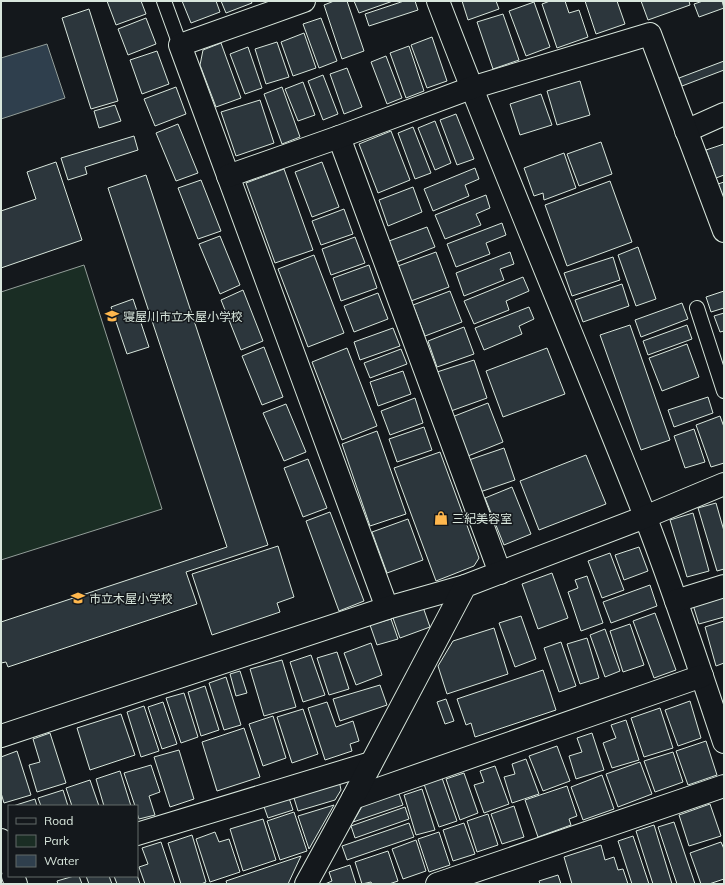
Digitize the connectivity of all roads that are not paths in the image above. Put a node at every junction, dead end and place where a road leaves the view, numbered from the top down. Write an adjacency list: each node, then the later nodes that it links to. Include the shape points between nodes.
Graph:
1 (164, 1): 4 (lane)
2 (304, 1): 4 (street)
3 (438, 1): 5 (street)
4 (180, 45): 9 (street)
5 (471, 88): 7 (street, via 650,34); 8 (street); 14 (street)
6 (724, 114): 7 (street)
7 (686, 131): 10 (street)
8 (339, 137): 9 (street); 15 (street)
9 (228, 176): 19 (street)
10 (724, 230)
11 (697, 308): 12 (lane)
12 (724, 391)
13 (724, 484): 14 (street)
14 (645, 517): 15 (street); 18 (street)
15 (500, 573): 16 (street)
16 (465, 586): 19 (street); 23 (street)
17 (724, 586): 18 (street)
18 (676, 601): 20 (street)
19 (387, 608): 21 (street)
20 (702, 676): 22 (street); 25 (street)
21 (1, 736)
22 (724, 742)
23 (371, 763): 25 (street); 26 (street)
24 (724, 786): 30 (street)
25 (353, 798): 29 (street)
26 (138, 834)
27 (1, 840): 28 (street)
28 (8, 861)
29 (306, 884)
30 (437, 884)

